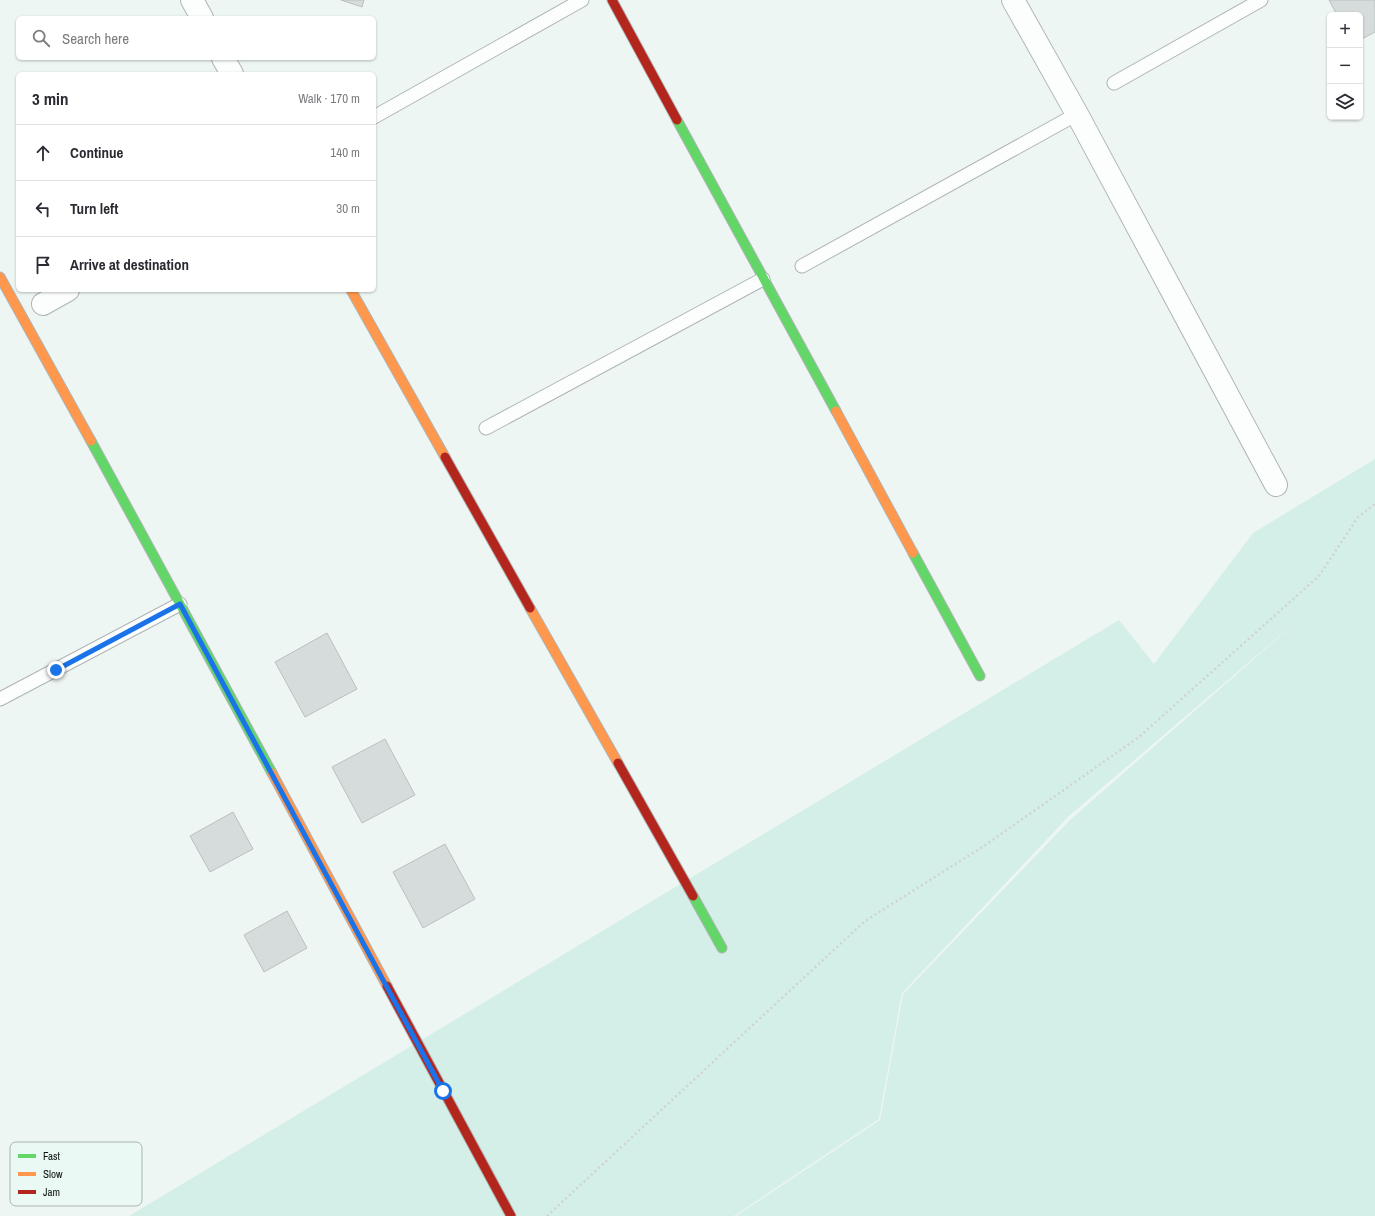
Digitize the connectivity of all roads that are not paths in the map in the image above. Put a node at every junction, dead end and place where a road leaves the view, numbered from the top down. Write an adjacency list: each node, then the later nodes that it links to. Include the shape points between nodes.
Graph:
1 (192, 0): 6 (street)
2 (582, 0): 11 (lane)
3 (612, 0): 14 (street)
4 (1014, 0): 10 (street)
5 (1261, 0): 9 (lane)
6 (201, 16)
7 (224, 60): 8 (street)
8 (231, 72)
9 (1114, 83)
10 (1077, 114): 12 (lane); 19 (street)
11 (376, 116)
12 (802, 266)
13 (0, 277): 20 (street)
14 (763, 279): 18 (lane); 21 (street)
15 (64, 292): 17 (street)
16 (352, 292): 23 (street)
17 (43, 304)
18 (486, 428)
19 (1276, 485)
20 (180, 604): 22 (lane); 24 (street)
21 (980, 676)
22 (0, 699)
23 (722, 948)
24 (511, 1216)

